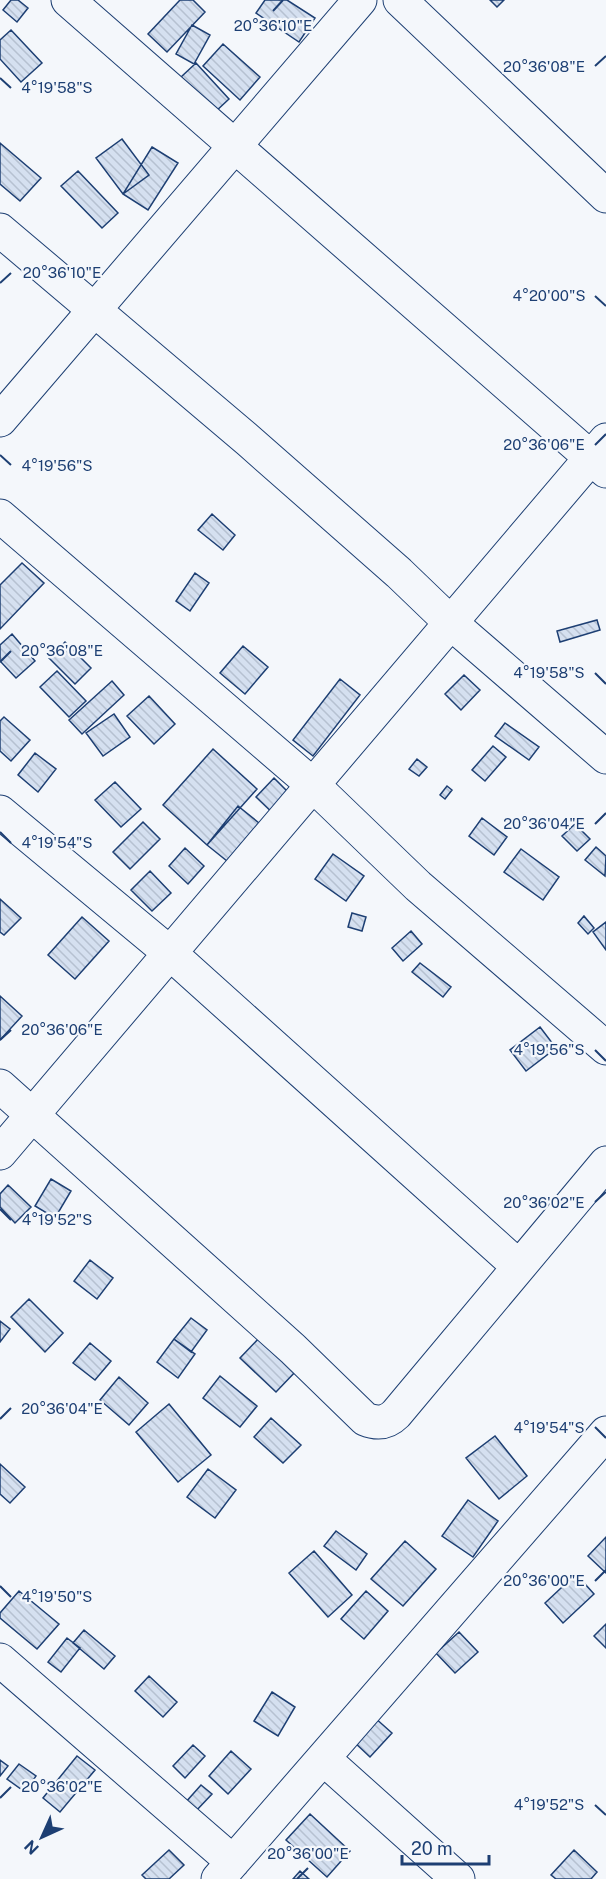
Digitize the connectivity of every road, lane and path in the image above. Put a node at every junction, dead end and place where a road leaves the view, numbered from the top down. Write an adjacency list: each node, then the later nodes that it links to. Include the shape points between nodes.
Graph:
1 (68, 0): 4 (street)
2 (360, 0): 4 (street)
3 (400, 0): 5 (street)
4 (235, 146): 7 (street); 9 (street)
5 (606, 196)
6 (0, 230): 7 (street)
7 (93, 311): 8 (street); 11 (street, via 249,441)
8 (0, 420)
9 (601, 455): 11 (street)
10 (0, 516): 13 (street)
11 (451, 623): 12 (street); 13 (street)
12 (606, 757)
13 (313, 785): 15 (street); 16 (street, via 418,886)
14 (0, 812): 15 (street)
15 (171, 954): 18 (street); 21 (street)
16 (606, 1048)
17 (0, 1086): 18 (street)
18 (32, 1115): 19 (street); 21 (street, via 371,1421 389,1420 396,1414)
19 (0, 1153)
20 (606, 1163): 21 (street)
21 (518, 1266)
22 (606, 1433): 24 (street)
23 (0, 1660): 25 (street)
24 (324, 1759): 25 (street); 26 (street)
25 (225, 1870)
26 (458, 1879)

